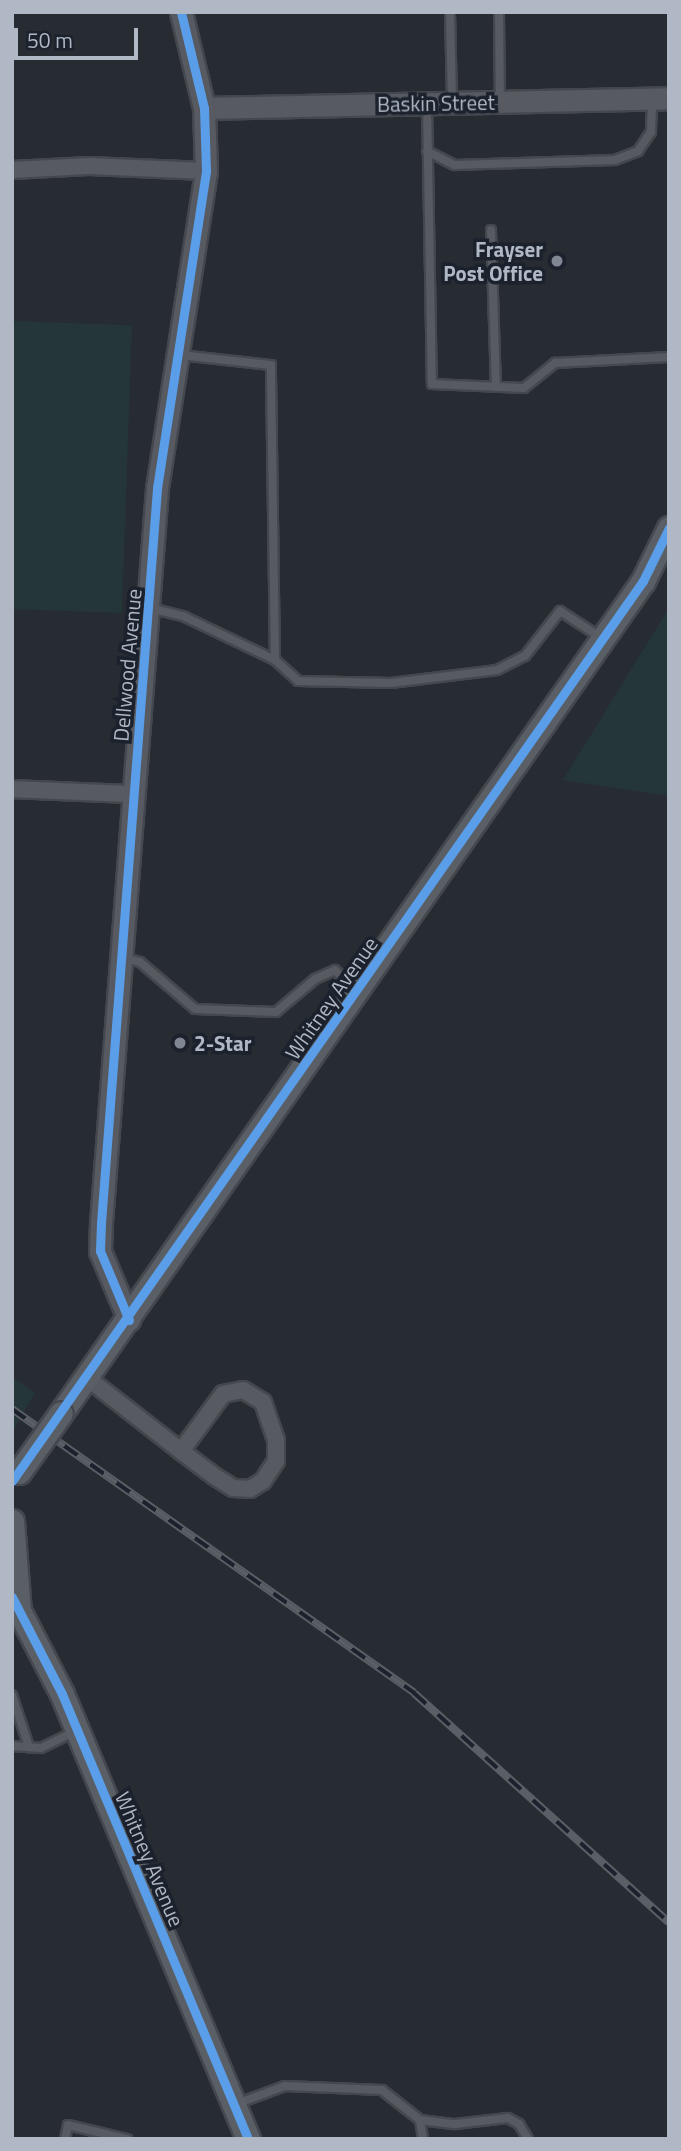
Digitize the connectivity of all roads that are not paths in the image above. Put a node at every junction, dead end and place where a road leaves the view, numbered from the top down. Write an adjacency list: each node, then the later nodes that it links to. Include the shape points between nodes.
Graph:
1 (181, 12): 8 (street, Dellwood Avenue)
2 (450, 12): 7 (lane)
3 (499, 12): 5 (lane)
4 (660, 98): 5 (street, Baskin Street); 9 (lane, via 651,132 638,151 615,160 455,165)
5 (500, 102): 7 (street, Baskin Street)
6 (427, 103): 7 (street, Baskin Street); 8 (street, Baskin Street); 9 (lane)
7 (452, 103)
8 (204, 108): 11 (street, Dellwood Avenue)
9 (427, 151): 15 (lane, via 432,384)
10 (13, 167): 11 (street)
11 (206, 171): 13 (street, Dellwood Avenue)
12 (491, 230): 15 (lane)
13 (178, 355): 17 (street, Dellwood Avenue, via 157,488); 19 (lane, via 271,365)
14 (669, 357): 15 (lane, via 555,363 524,388)
15 (496, 387)
16 (669, 528): 18 (main road, Whitney Avenue, via 643,581)
17 (150, 608): 19 (lane, via 185,617); 21 (street, Dellwood Avenue)
18 (603, 638): 19 (lane, via 560,611 525,656 497,670 391,683 298,681); 23 (main road, Whitney Avenue)
19 (275, 660)
20 (12, 789): 21 (street)
21 (133, 794): 22 (street, Dellwood Avenue)
22 (120, 957): 23 (lane, via 139,962 195,1009 276,1012 315,979 335,970); 24 (street, Dellwood Avenue, via 100,1251)
23 (357, 992): 24 (main road, Whitney Avenue)
24 (129, 1320): 25 (main road, Whitney Avenue)
25 (86, 1377): 26 (street); 27 (main road, Whitney Avenue, bridge)
26 (181, 1451): 26 (street, via 233,1488 250,1489 263,1481 276,1461 275,1440 263,1402 243,1390 223,1394)
27 (16, 1476)
28 (12, 1521): 29 (main road)
29 (16, 1604): 31 (main road, Whitney Avenue)
30 (12, 1695): 33 (lane)
31 (77, 1731): 33 (lane, via 41,1748); 34 (main road, Whitney Avenue)
32 (12, 1746): 33 (lane)
33 (29, 1747)
34 (234, 2105): 35 (lane, via 285,2086 382,2090); 38 (main road, Whitney Avenue)
35 (420, 2120): 39 (lane); 40 (lane, via 456,2124 508,2118 519,2124)
36 (65, 2139): 37 (lane, via 68,2125)
37 (127, 2139)
38 (248, 2139)
39 (423, 2139)
40 (528, 2139)

